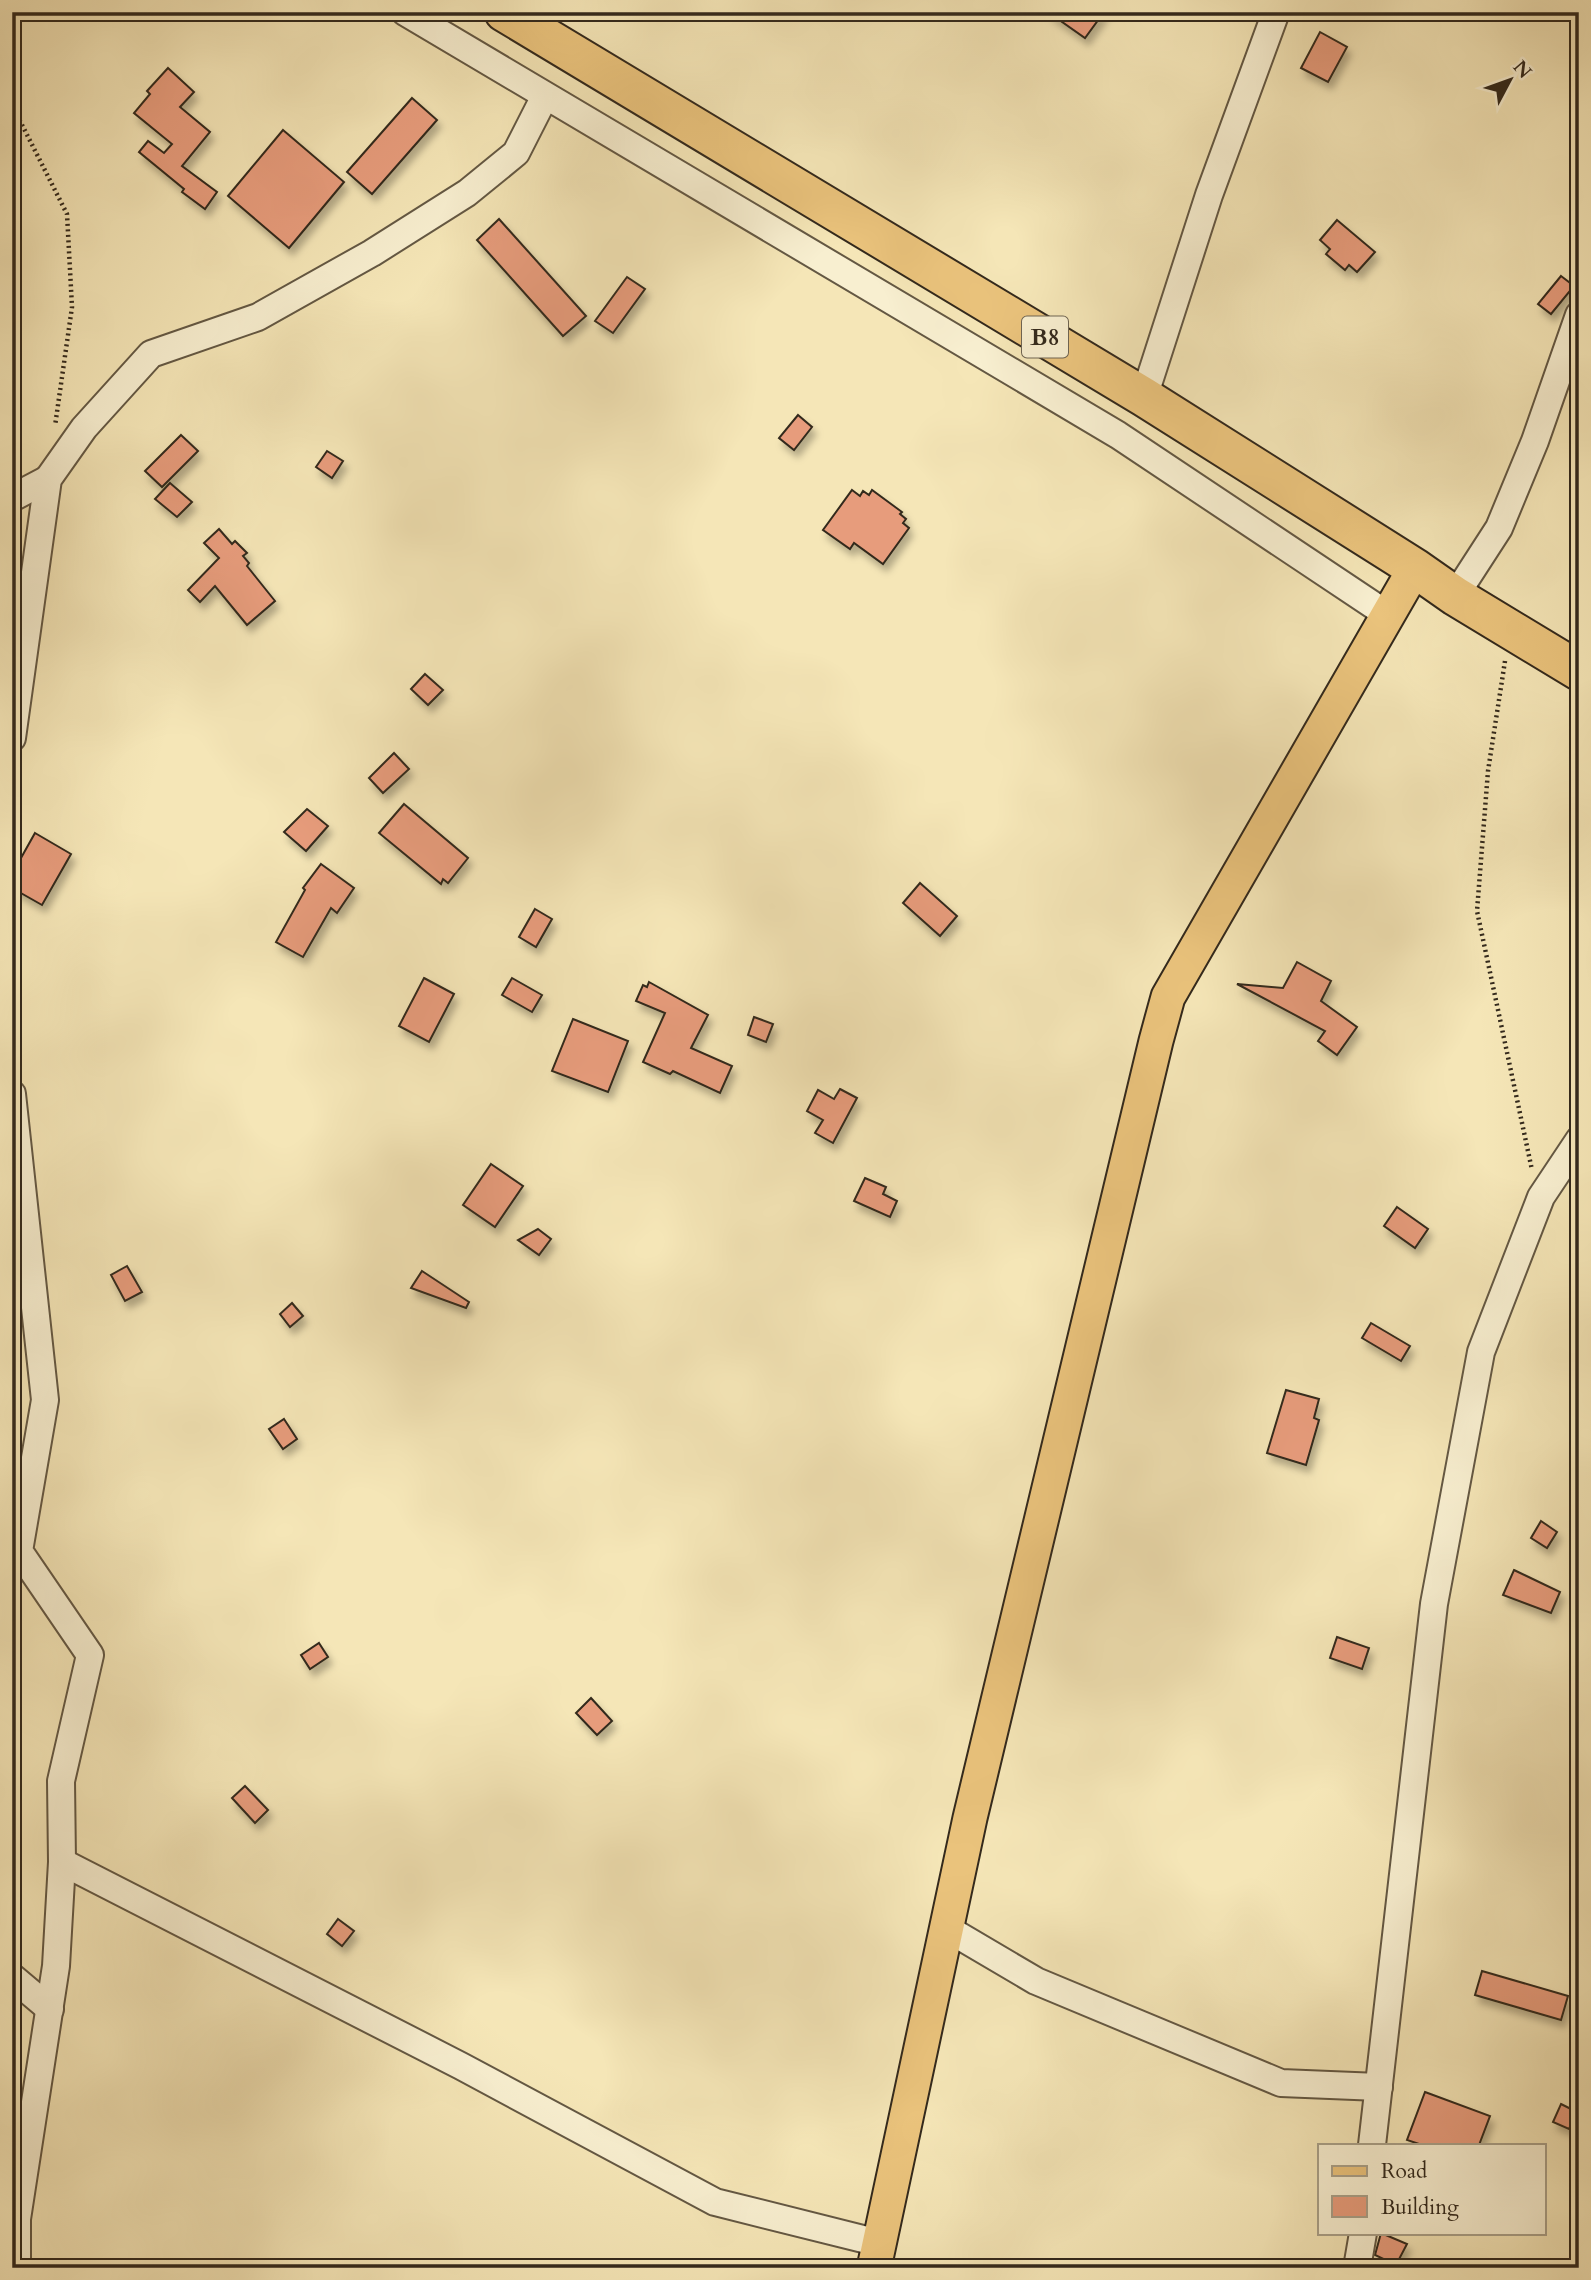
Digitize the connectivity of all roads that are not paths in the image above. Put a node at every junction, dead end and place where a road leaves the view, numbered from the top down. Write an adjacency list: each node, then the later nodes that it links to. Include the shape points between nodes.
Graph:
1 (405, 12): 4 (street)
2 (504, 12): 6 (highway, B8)
3 (1276, 12): 6 (street, via 1209,195)
4 (545, 96): 7 (street, via 516,153 467,193 258,317 150,354 83,428); 11 (street, via 1118,435)
5 (1579, 315): 10 (street, via 1499,528)
6 (1144, 397): 9 (highway, B8)
7 (48, 479): 8 (street); 13 (street)
8 (12, 498)
9 (1415, 568): 10 (highway, B8); 11 (main road)
10 (1455, 596): 12 (highway, B8)
11 (1388, 615): 18 (main road, via 1168,998)
12 (1579, 671)
13 (12, 738)
14 (12, 1094): 16 (street)
15 (1579, 1140): 21 (street, via 1539,1203 1481,1352 1434,1604)
16 (16, 1172): 17 (street, via 45,1399 19,1551 90,1655 61,1781)
17 (62, 1862): 20 (street); 24 (street, via 715,2202)
18 (946, 1928): 21 (street, via 1036,1981 1282,2083); 24 (main road)
19 (12, 1977): 20 (street)
20 (50, 2009): 25 (street, via 17,2220)
21 (1379, 2087): 22 (street)
22 (1372, 2144)
23 (1363, 2234): 26 (street)
24 (876, 2255)
25 (17, 2268)
26 (1356, 2268)

